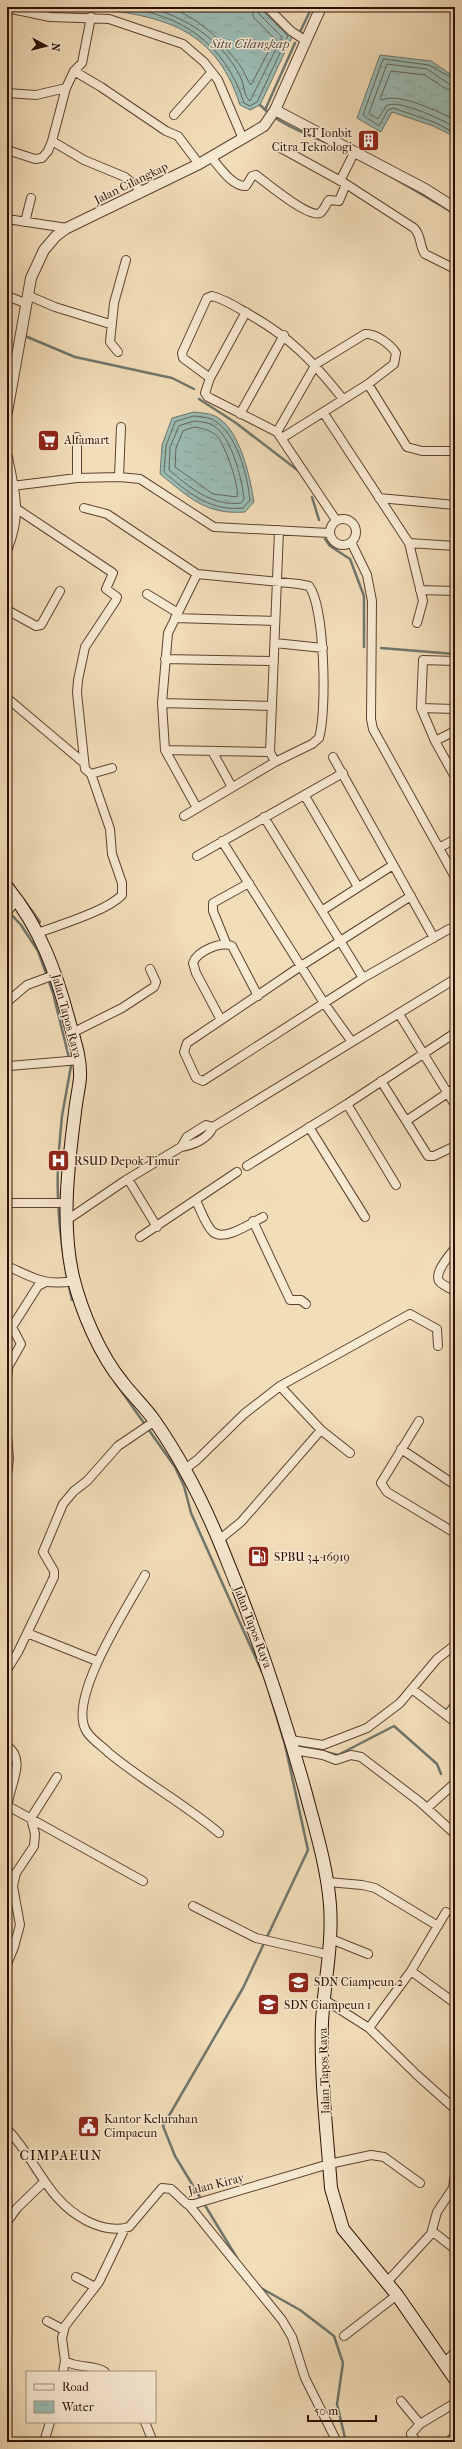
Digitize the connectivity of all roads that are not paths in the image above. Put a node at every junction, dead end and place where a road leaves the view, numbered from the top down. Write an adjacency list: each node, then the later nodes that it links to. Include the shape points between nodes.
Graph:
1 (267, 7): 5 (street, via 291,31)
2 (321, 7): 5 (street, Jalan Cilangkap)
3 (7, 8): 4 (street, via 50,17)
4 (91, 17): 6 (street, via 82,63); 7 (street, via 109,19 172,39 183,44)
5 (306, 41): 10 (street, Jalan Cilangkap)
6 (74, 71): 8 (street); 18 (street, via 166,131 174,133)
7 (212, 72): 11 (street); 12 (street)
8 (66, 88): 9 (street, via 36,95); 13 (street)
9 (7, 93)
10 (275, 111): 12 (street, Jalan Cilangkap, via 267,123); 16 (street)
11 (174, 115)
12 (243, 139): 17 (street, Jalan Cilangkap)
13 (52, 142): 15 (street, via 42,158 26,158); 20 (street, via 84,160 125,177)
14 (279, 147): 19 (street)
15 (7, 150)
16 (353, 155): 19 (street); 22 (street, via 425,189)
17 (211, 156): 18 (street, Jalan Cilangkap); 19 (street, via 223,172 240,185 246,186 252,176 256,175 303,209 316,214 321,212 329,200 339,201)
18 (199, 164): 20 (street, Jalan Cilangkap)
19 (343, 183): 27 (street, via 414,228 425,254)
20 (142, 191): 25 (street, Jalan Cilangkap)
21 (31, 198): 24 (street)
22 (455, 208)
23 (7, 218): 24 (street)
24 (25, 222): 25 (street)
25 (67, 228): 29 (street, Jalan Cilangkap, via 56,236 37,262)
26 (126, 260): 31 (street)
27 (455, 269)
28 (7, 296): 29 (street)
29 (26, 299): 31 (street); 38 (street, Jalan Cilangkap)
30 (246, 312): 32 (street); 35 (street); 35 (street, via 220,297 207,298 182,353 183,358)
31 (110, 324): 33 (street, via 110,342)
32 (284, 336): 34 (street); 40 (street)
33 (118, 352)
34 (316, 364): 36 (street, via 365,334 372,334 393,348 397,359); 37 (street); 42 (street)
35 (210, 378): 40 (street, via 206,388 208,397)
36 (368, 384): 37 (street); 44 (street, via 407,447 422,451)
37 (343, 399): 39 (street)
38 (7, 412)
39 (323, 412): 42 (street); 49 (street)
40 (240, 414): 42 (street)
41 (120, 427): 46 (street)
42 (280, 435): 53 (street)
43 (77, 437): 47 (street)
44 (454, 451)
45 (7, 457): 48 (street)
46 (118, 476): 47 (street); 54 (street, via 148,482 206,524 214,527)
47 (77, 478): 48 (street)
48 (12, 486): 52 (street)
49 (379, 498): 50 (street); 57 (street)
50 (455, 505)
51 (84, 508): 60 (street, via 107,514)
52 (17, 509): 59 (street, via 14,530); 87 (street, via 113,573 106,589 117,597 85,647 78,680)
53 (336, 520): 55 (street); 56 (street, via 349,520 353,524 356,530)
54 (279, 530): 55 (street); 61 (street)
55 (329, 533): 56 (street, via 337,544 345,545)
56 (351, 542): 99 (street, via 367,575 372,601 370,719 373,729)
57 (409, 543): 58 (street); 62 (street)
58 (455, 546)
59 (7, 548)
60 (197, 574): 61 (street); 67 (street)
61 (278, 581): 68 (street); 71 (street, via 309,586 317,602)
62 (420, 590): 64 (street); 69 (street, via 424,605)
63 (60, 591): 66 (street, via 41,625 36,626)
64 (455, 591)
65 (147, 594): 67 (street)
66 (7, 610)
67 (176, 615): 68 (street); 72 (street, via 168,634)
68 (275, 621): 70 (street)
69 (417, 623)
70 (275, 643): 71 (street); 73 (street)
71 (323, 648): 86 (street, via 318,738 312,744)
72 (165, 659): 73 (street); 76 (street)
73 (274, 661): 77 (street)
74 (455, 661): 78 (street, via 424,660)
75 (7, 698): 87 (street)
76 (162, 703): 77 (street); 82 (street)
77 (272, 706): 84 (street)
78 (421, 708): 79 (street); 81 (street)
79 (455, 709)
80 (455, 731): 81 (street)
81 (435, 741): 91 (street)
82 (165, 750): 83 (street); 94 (street)
83 (212, 751): 84 (street); 92 (street)
84 (270, 752): 86 (street)
85 (333, 757): 90 (street)
86 (275, 762): 92 (street)
87 (84, 763): 89 (street, via 87,772)
88 (112, 768): 89 (street)
89 (91, 774): 110 (street, via 110,829 112,854 122,883 122,895 117,900)
90 (343, 774): 93 (street); 101 (street)
91 (455, 777)
92 (232, 788): 94 (street)
93 (305, 796): 96 (street); 105 (street)
94 (198, 808): 95 (street)
95 (184, 816)
96 (264, 817): 98 (street); 108 (street)
97 (455, 839): 99 (street)
98 (222, 841): 100 (street); 103 (street)
99 (439, 848): 102 (street)
100 (197, 856)
101 (393, 865): 105 (street); 106 (street)
102 (455, 876)
103 (249, 883): 113 (street, via 213,903 213,911); 114 (street)
104 (7, 887): 107 (main road, Jalan Tapos Raya)
105 (358, 887): 108 (street)
106 (411, 896): 111 (street); 112 (street)
107 (12, 906): 110 (main road, Jalan Tapos Raya)
108 (323, 910): 112 (street)
109 (449, 929): 111 (street)
110 (38, 933): 116 (main road, Jalan Tapos Raya)
111 (434, 938): 117 (street)
112 (341, 941): 114 (street); 117 (street)
113 (226, 943): 119 (street, via 232,946); 123 (street, via 197,957 193,963)
114 (300, 966): 119 (street); 121 (street)
115 (150, 969): 125 (street, via 156,982 154,987 122,1008)
116 (55, 974): 120 (street, via 27,985); 125 (main road, Jalan Tapos Raya)
117 (363, 978): 121 (street)
118 (455, 979): 122 (street)
119 (258, 996): 123 (street)
120 (7, 1002)
121 (324, 1003): 123 (street, via 203,1081 199,1081 184,1052 184,1047); 126 (street)
122 (399, 1014): 126 (street); 127 (street)
123 (221, 1020)
124 (455, 1032): 127 (street)
125 (72, 1033): 128 (main road, Jalan Tapos Raya)
126 (352, 1042): 140 (street, via 213,1127 210,1133 196,1142 181,1147)
127 (422, 1053): 130 (street); 132 (street)
128 (74, 1061): 129 (street); 144 (main road, Jalan Tapos Raya, via 80,1080)
129 (9, 1066)
130 (381, 1081): 133 (street); 135 (street)
131 (455, 1088): 132 (street)
132 (448, 1094): 134 (street); 135 (street)
133 (346, 1104): 136 (street); 141 (street)
134 (455, 1105)
135 (406, 1120): 137 (street, via 428,1156)
136 (309, 1127): 138 (street); 146 (street)
137 (455, 1147)
138 (247, 1166)
139 (237, 1172): 142 (street)
140 (128, 1179): 147 (street); 149 (street)
141 (396, 1185)
142 (196, 1201): 148 (street, via 212,1232 220,1236 228,1235); 149 (street)
143 (7, 1203): 144 (street)
144 (64, 1204): 147 (main road, Jalan Tapos Raya)
145 (263, 1217): 148 (street)
146 (365, 1217)
147 (67, 1220): 153 (main road, Jalan Tapos Raya)
148 (253, 1221): 156 (street, via 290,1300 301,1300)
149 (157, 1227): 150 (street)
150 (140, 1238)
151 (455, 1248): 155 (street, via 438,1277 440,1282)
152 (7, 1266): 154 (street)
153 (72, 1281): 154 (street); 162 (main road, Jalan Tapos Raya, via 114,1370)
154 (44, 1283): 158 (street, via 38,1286 12,1327 21,1344)
155 (455, 1292)
156 (306, 1304)
157 (438, 1346): 160 (street, via 437,1329 410,1314)
158 (8, 1367): 159 (street)
159 (7, 1379)
160 (280, 1386): 163 (street); 167 (street, via 244,1414)
161 (419, 1421): 165 (street)
162 (152, 1423): 167 (main road, Jalan Tapos Raya); 173 (street, via 118,1446 63,1504 43,1552 54,1571 54,1577)
163 (320, 1430): 166 (street); 171 (street, via 241,1522)
164 (7, 1436): 168 (street)
165 (402, 1449): 169 (street); 170 (street, via 382,1480 382,1487)
166 (350, 1453)
167 (185, 1469): 171 (main road, Jalan Tapos Raya)
168 (7, 1475)
169 (455, 1484)
170 (455, 1533)
171 (219, 1540): 181 (main road, Jalan Tapos Raya, via 258,1638)
172 (145, 1576): 175 (street)
173 (26, 1633): 175 (street); 176 (street)
174 (455, 1645): 177 (street, via 437,1659)
175 (97, 1661): 187 (street, via 84,1697 86,1732 120,1762)
176 (7, 1670)
177 (412, 1689): 179 (street); 181 (street, via 389,1712 367,1728 343,1739 317,1745)
178 (455, 1705): 179 (street)
179 (447, 1716): 180 (street)
180 (455, 1722)
181 (292, 1745): 185 (street, via 336,1760 356,1755); 190 (main road, Jalan Tapos Raya)
182 (7, 1746): 186 (street, via 16,1755 17,1768 8,1796 8,1806)
183 (57, 1777): 186 (street)
184 (455, 1783): 185 (street)
185 (427, 1808): 188 (street)
186 (32, 1818): 189 (street); 197 (street, via 34,1846 16,1873 13,1886 20,1925)
187 (219, 1833)
188 (455, 1834)
189 (143, 1881)
190 (328, 1882): 193 (street, via 375,1888); 194 (main road, Jalan Tapos Raya)
191 (193, 1906): 196 (street, via 267,1940)
192 (446, 1912): 193 (street)
193 (438, 1926): 198 (street)
194 (331, 1939): 195 (street); 196 (main road, Jalan Tapos Raya)
195 (368, 1954)
196 (330, 1955): 199 (main road, Jalan Tapos Raya)
197 (7, 1964)
198 (411, 1971): 200 (street); 201 (street)
199 (325, 2000): 201 (street); 204 (main road, Jalan Tapos Raya, via 323,2060)
200 (452, 2000)
201 (369, 2028): 202 (street)
202 (455, 2109)
203 (7, 2130): 206 (street)
204 (329, 2164): 207 (street, Jalan Kiray, via 371,2155 381,2156); 208 (street, Jalan Kiray); 214 (main road, Jalan Tapos Raya, via 333,2195 343,2229)
205 (455, 2174): 211 (street, via 452,2192 437,2212)
206 (44, 2182): 209 (street, via 17,2208); 210 (street, via 61,2204 77,2216 105,2228)
207 (420, 2183)
208 (191, 2204): 210 (street, Jalan Kiray, via 184,2203 171,2189 162,2188 133,2224); 234 (street, via 282,2320 292,2337 305,2378)
209 (7, 2222)
210 (124, 2228): 215 (street)
211 (432, 2230): 212 (street); 214 (street, via 428,2238)
212 (455, 2249)
213 (76, 2277): 215 (street)
214 (387, 2282): 216 (main road, Jalan Tapos Raya)
215 (95, 2287): 218 (street, via 70,2317)
216 (397, 2295): 219 (street); 222 (main road, Jalan Tapos Raya)
217 (47, 2321): 218 (street)
218 (64, 2330): 221 (street, via 62,2344)
219 (344, 2336)
220 (455, 2352): 222 (street)
221 (65, 2360): 223 (street); 224 (street, via 76,2366)
222 (444, 2363): 225 (main road, Jalan Tapos Raya)
223 (63, 2371)
224 (103, 2371)
225 (455, 2379)
226 (401, 2401): 230 (street)
227 (455, 2403): 230 (street)
228 (50, 2423): 232 (street)
229 (145, 2423): 233 (street)
230 (420, 2424): 235 (street, via 411,2434)
231 (455, 2436): 236 (street)
232 (44, 2442)
233 (153, 2442)
234 (337, 2442)
235 (417, 2442)
236 (448, 2442)

